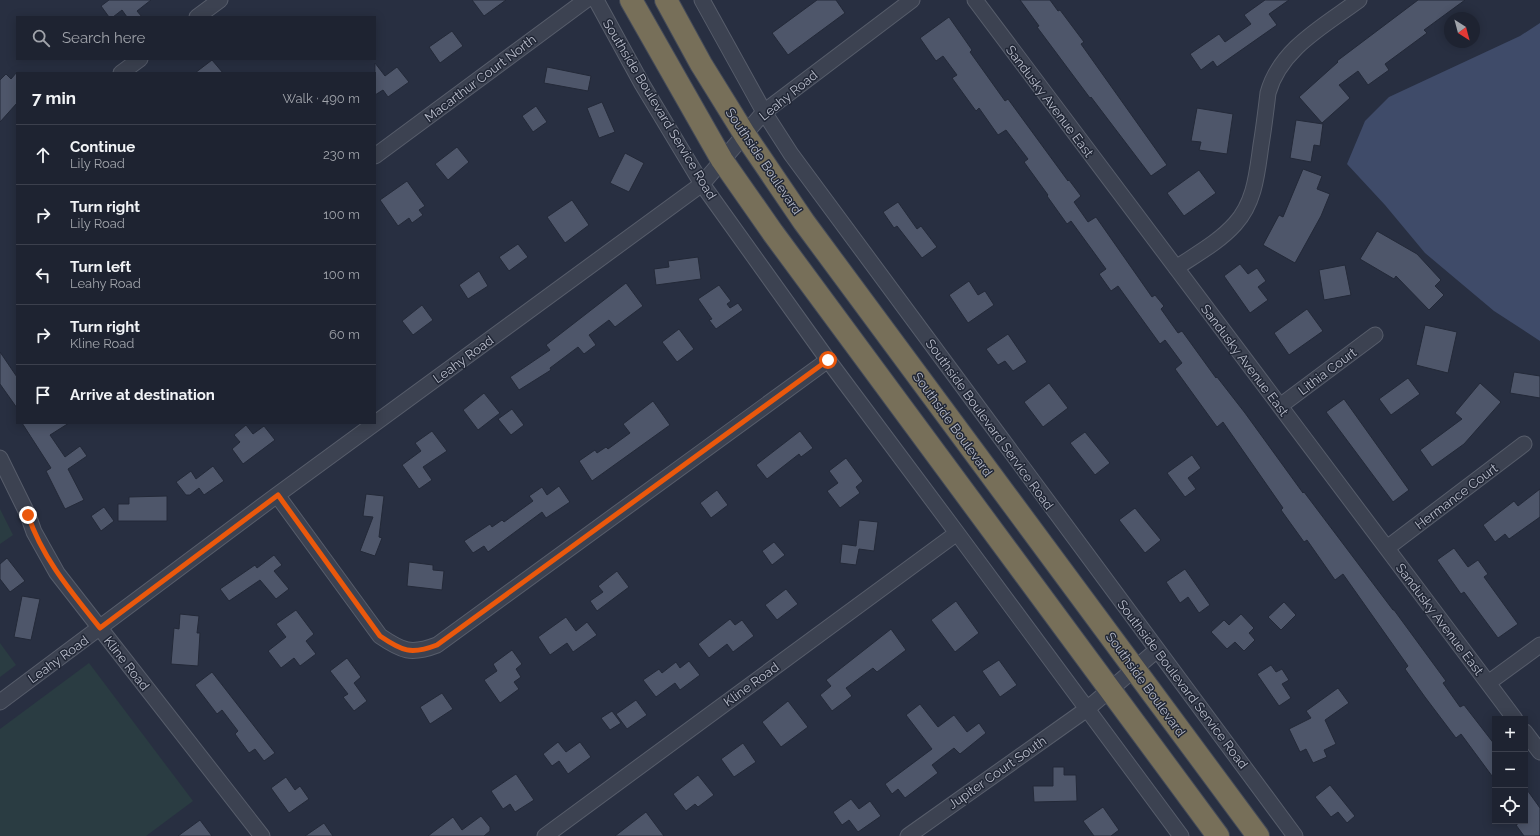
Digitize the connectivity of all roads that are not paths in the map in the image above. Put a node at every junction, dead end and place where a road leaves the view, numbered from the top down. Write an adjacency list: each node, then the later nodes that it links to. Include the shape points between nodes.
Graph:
1 (220, 0): 10 (street)
2 (586, 0): 15 (street, Macarthur Court North)
3 (596, 0): 17 (street, Southside Boulevard Service Road, via 642,84)
4 (631, 0): 16 (highway)
5 (666, 0): 14 (highway, Southside Boulevard, via 701,64)
6 (702, 0): 13 (street, Southside Boulevard Service Road)
7 (912, 0): 13 (street, Leahy Road)
8 (975, 0): 18 (street, Sandusky Avenue East)
9 (1359, 0): 18 (street, via 1299,44 1280,66 1268,93 1257,175 1244,212 1220,237)
10 (197, 16)
11 (139, 60): 12 (street)
12 (122, 72)
13 (764, 112): 14 (street, Leahy Road); 31 (street, Southside Boulevard Service Road, via 791,154)
14 (745, 135): 16 (street, Leahy Road); 32 (highway, Southside Boulevard, via 806,225)
15 (376, 155)
16 (722, 160): 17 (street, Leahy Road); 34 (highway)
17 (702, 184): 20 (street, Southside Boulevard Service Road); 22 (street, Leahy Road)
18 (1176, 268): 21 (street, Sandusky Avenue East)
19 (1375, 335): 21 (street, Lithia Court)
20 (828, 360): 26 (street, via 437,645 426,649 412,651 397,648 380,636); 27 (street, Southside Boulevard Service Road)
21 (1280, 406): 28 (street, Sandusky Avenue East)
22 (376, 423)
23 (375, 424): 26 (street, Leahy Road)
24 (1524, 444): 28 (street, Hermance Court)
25 (0, 458): 29 (street, Kline Road, via 34,532 57,573)
26 (278, 495): 29 (street, Leahy Road)
27 (957, 533): 36 (street, Southside Boulevard Service Road); 41 (street, Kline Road)
28 (1387, 548): 33 (street, Sandusky Avenue East)
29 (100, 628): 35 (street, Leahy Road); 40 (street, Kline Road)
30 (1540, 645): 33 (street)
31 (1157, 650): 32 (street, Jupiter Court South); 46 (street, Southside Boulevard Service Road)
32 (1134, 669): 34 (street, Jupiter Court South); 45 (highway, Southside Boulevard)
33 (1488, 683): 37 (street, Sandusky Avenue East)
34 (1110, 690): 36 (street, Jupiter Court South); 44 (highway)
35 (0, 702)
36 (1087, 709): 42 (street, Jupiter Court South); 43 (street, Southside Boulevard Service Road)
37 (1514, 716)
38 (1528, 736): 39 (street)
39 (1540, 752)
40 (262, 836)
41 (544, 836)
42 (908, 836)
43 (1181, 836)
44 (1218, 836)
45 (1258, 836)
46 (1295, 836)

